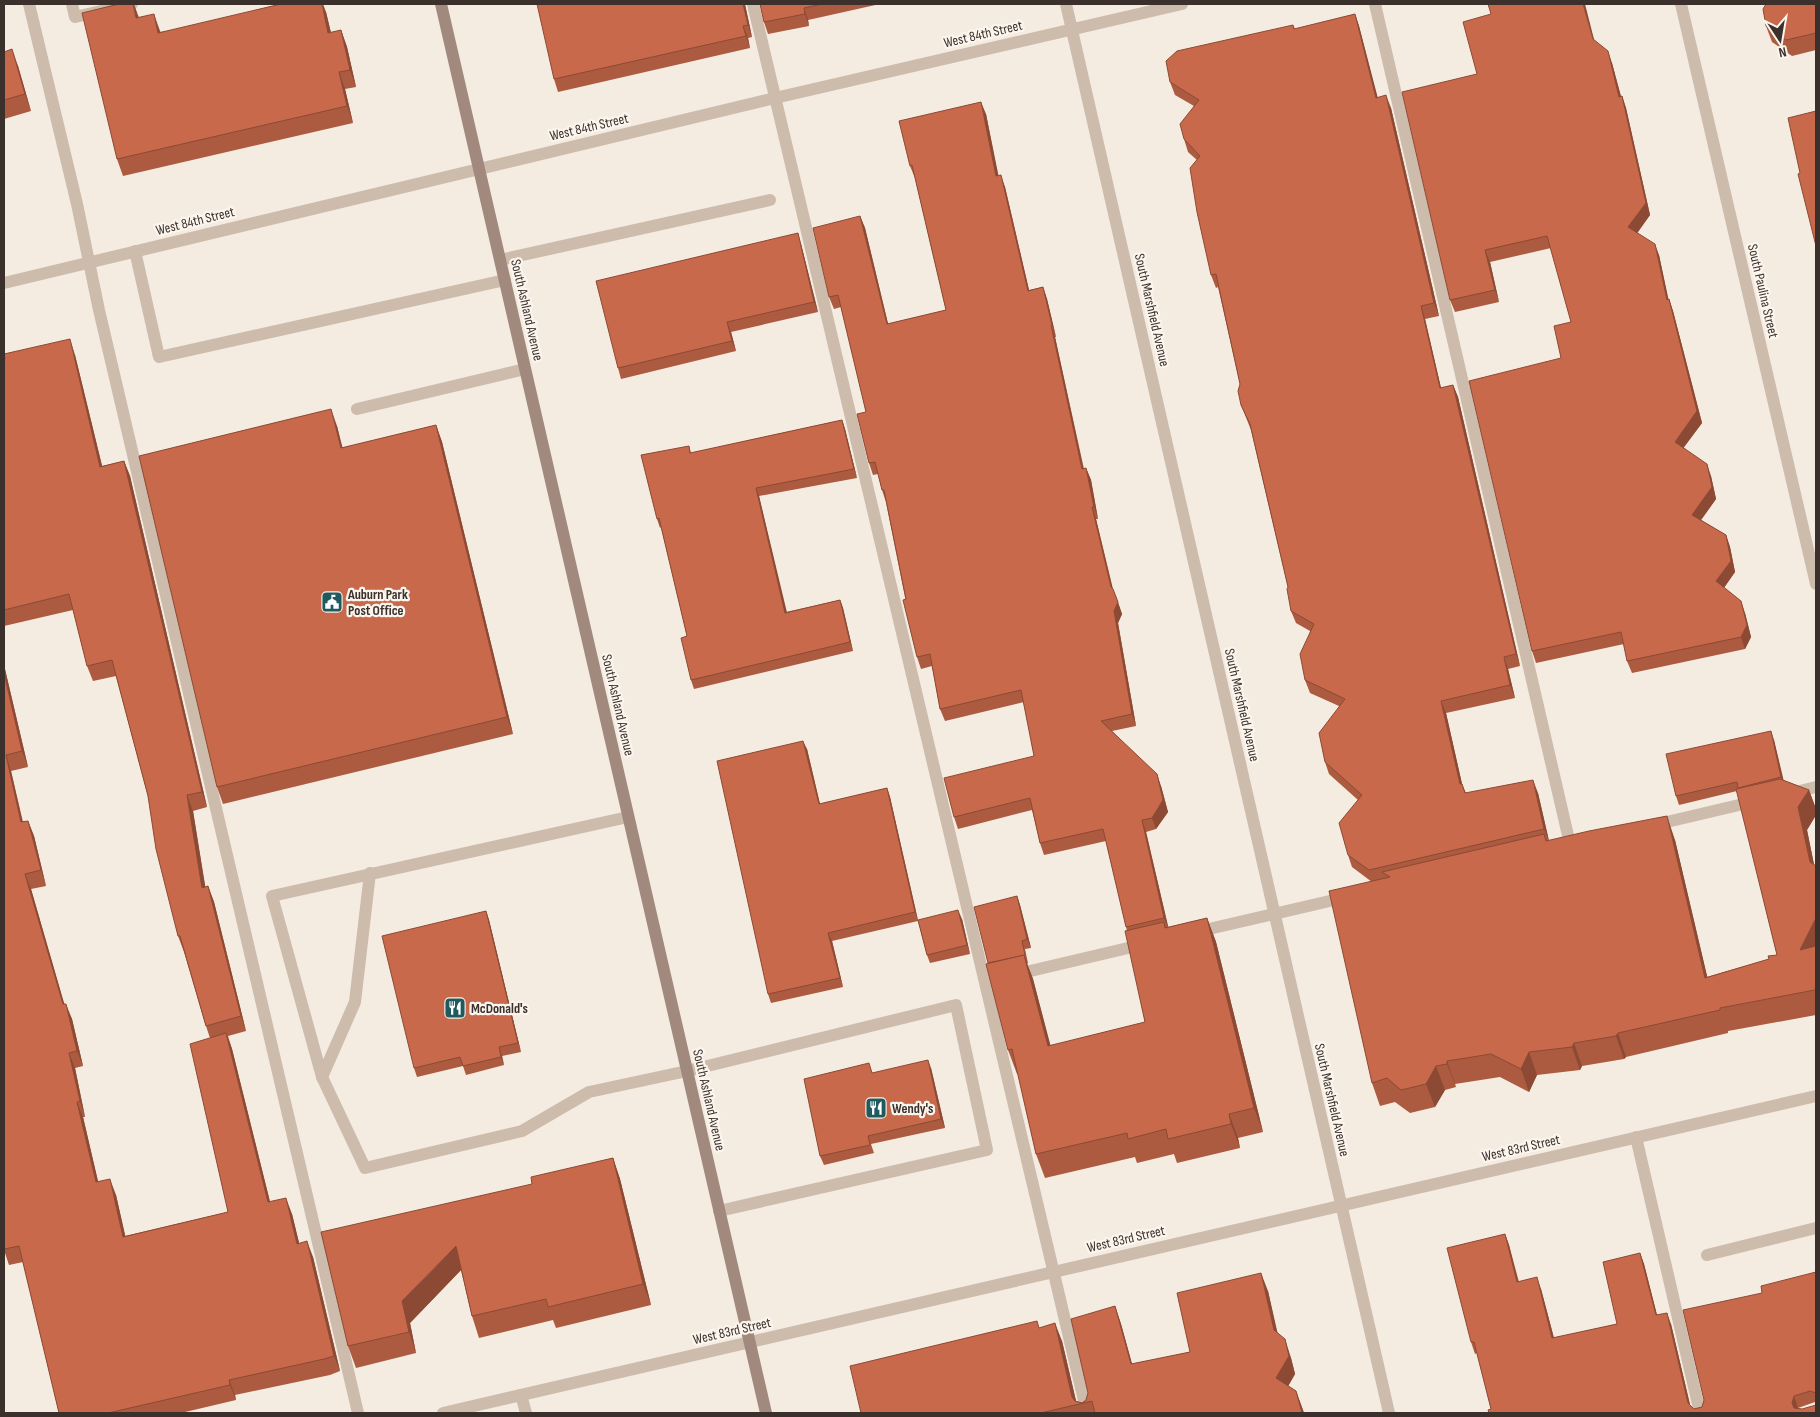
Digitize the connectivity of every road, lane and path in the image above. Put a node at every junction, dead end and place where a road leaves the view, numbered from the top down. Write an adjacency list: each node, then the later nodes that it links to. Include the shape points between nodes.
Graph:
1 (29, 4): 16 (street)
2 (72, 4): 3 (street, via 75,17)
3 (132, 4)
4 (441, 4): 12 (main road, South Ashland Avenue)
5 (753, 4): 11 (street)
6 (1066, 4): 10 (street, South Marshfield Avenue)
7 (1182, 4): 10 (street, West 84th Street)
8 (1375, 4): 27 (street)
9 (1682, 4): 21 (street, South Paulina Street)
10 (1072, 30): 11 (street, West 84th Street); 30 (street, South Marshfield Avenue)
11 (775, 98): 12 (street, West 84th Street); 33 (street)
12 (479, 168): 14 (street, West 84th Street); 15 (main road, South Ashland Avenue)
13 (770, 200): 15 (street)
14 (135, 251): 16 (street, West 84th Street); 17 (street, via 159,357)
15 (500, 260): 17 (main road, South Ashland Avenue)
16 (89, 262): 18 (street, West 84th Street); 46 (street)
17 (505, 280): 19 (main road, South Ashland Avenue)
18 (4, 283)
19 (525, 369): 20 (street); 25 (main road, South Ashland Avenue)
20 (357, 408)
21 (1816, 584)
22 (1816, 787): 23 (street)
23 (1784, 794)
24 (1764, 799): 26 (street)
25 (628, 817): 28 (street); 34 (main road, South Ashland Avenue)
26 (1638, 828)
27 (1570, 844)
28 (370, 873): 35 (street, via 355,1002); 35 (street, via 272,896)
29 (1358, 895): 30 (street)
30 (1274, 914): 31 (street); 38 (street, South Marshfield Avenue)
31 (1186, 935)
32 (1157, 941): 33 (street)
33 (994, 979): 42 (street)
34 (687, 1071): 35 (street, via 588,1092 522,1131 366,1168); 39 (main road, South Ashland Avenue); 39 (street, via 956,1005 987,1150)
35 (322, 1077)
36 (1816, 1096): 37 (street, West 83rd Street)
37 (1636, 1137): 38 (street, West 83rd Street); 52 (street)
38 (1341, 1205): 42 (street, West 83rd Street); 51 (street, South Marshfield Avenue)
39 (719, 1211): 43 (main road, South Ashland Avenue)
40 (1816, 1228): 41 (street)
41 (1707, 1255)
42 (1052, 1272): 43 (street, West 83rd Street); 50 (street)
43 (749, 1343): 44 (street, West 83rd Street); 49 (main road, South Ashland Avenue)
44 (521, 1395): 45 (street, West 83rd Street); 48 (street)
45 (460, 1411): 47 (street, West 83rd Street)
46 (358, 1413)
47 (443, 1413)
48 (526, 1413)
49 (766, 1413)
50 (1087, 1413)
51 (1389, 1413)
52 (1700, 1413)

